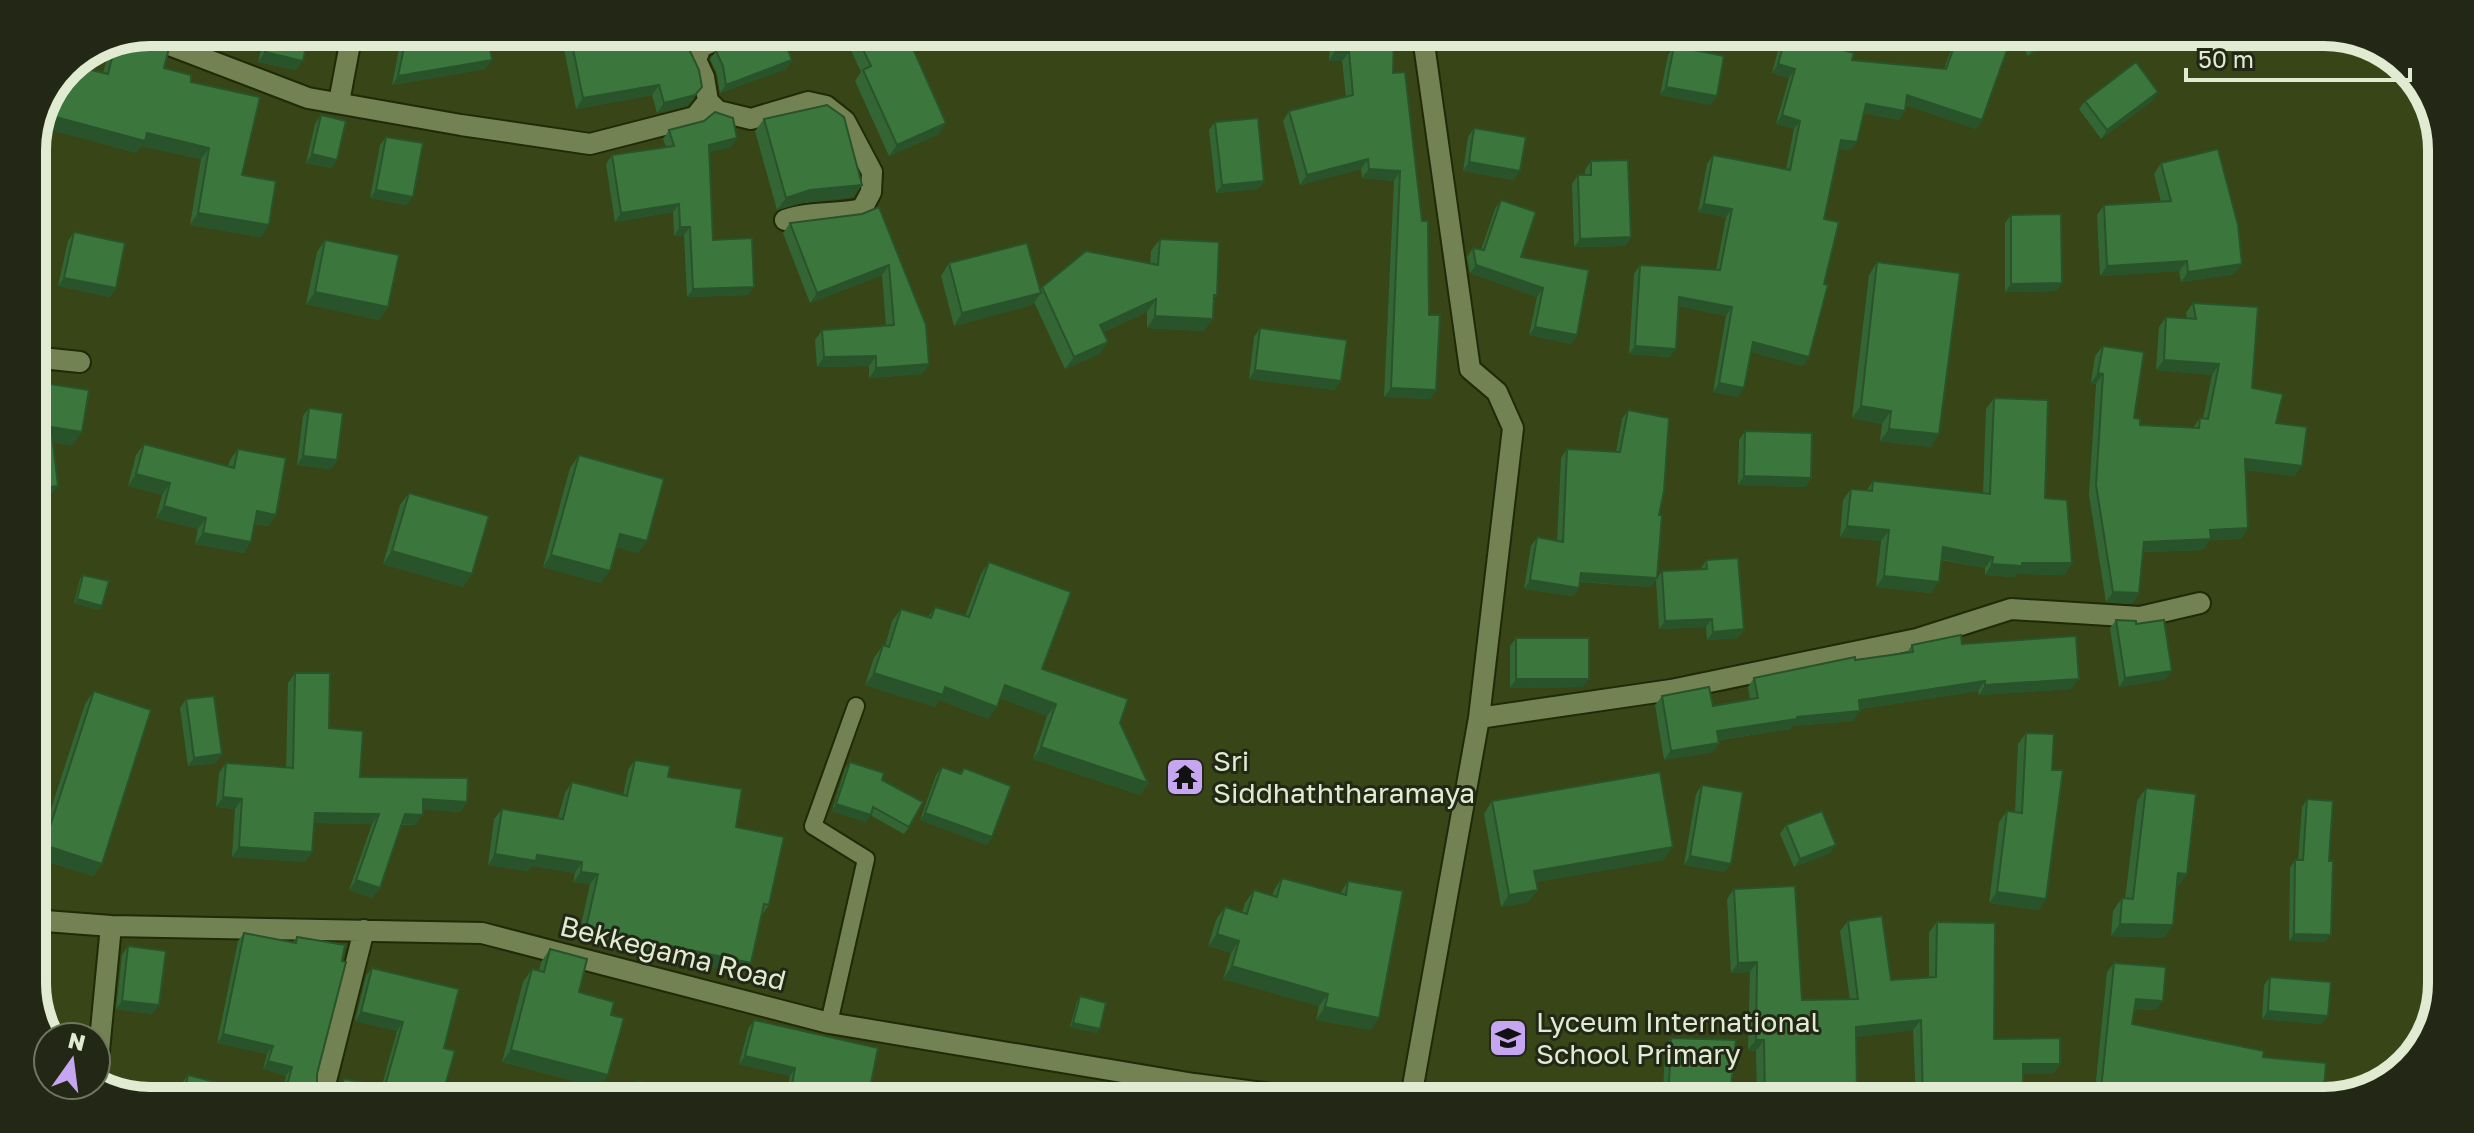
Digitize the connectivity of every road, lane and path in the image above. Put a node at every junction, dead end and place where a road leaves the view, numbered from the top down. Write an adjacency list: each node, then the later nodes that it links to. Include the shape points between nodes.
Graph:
1 (172, 46): 6 (street, via 308,98)
2 (350, 46): 6 (street)
3 (703, 46): 5 (street, via 696,60)
4 (1424, 46): 12 (street, via 1470,369 1497,392 1513,428)
5 (708, 101): 6 (street, via 695,117 590,144); 7 (street, via 718,111 751,119 808,102 826,106 845,121 872,172 871,192 862,209)
6 (339, 102)
7 (785, 220)
8 (46, 358): 9 (street)
9 (80, 362)
10 (2200, 603): 12 (street, via 2140,617 2011,609 1917,639 1717,680)
11 (856, 706): 17 (lane, via 813,826 866,859)
12 (1479, 718): 20 (street)
13 (46, 921): 14 (street, Bekkegama Road)
14 (111, 926): 15 (street, Bekkegama Road); 16 (street)
15 (364, 930): 17 (street, Bekkegama Road, via 482,933); 18 (street)
16 (102, 1021)
17 (829, 1023): 19 (street, Bekkegama Road)
18 (325, 1087)
19 (1177, 1087)
20 (1413, 1087)

